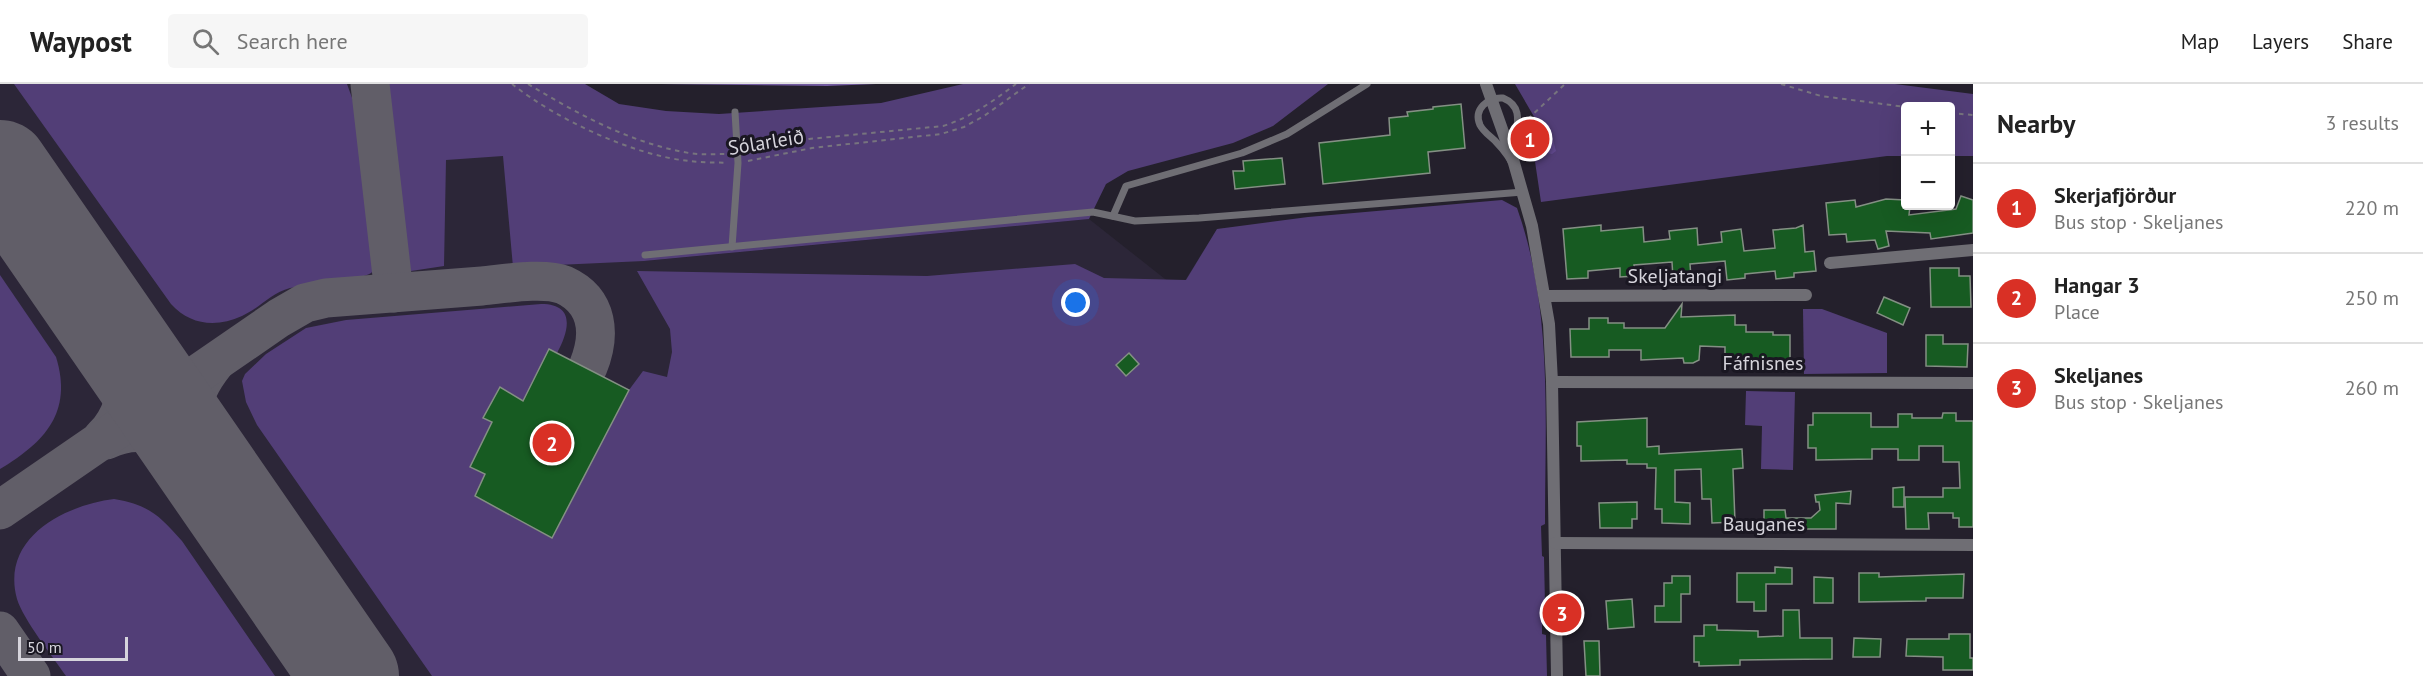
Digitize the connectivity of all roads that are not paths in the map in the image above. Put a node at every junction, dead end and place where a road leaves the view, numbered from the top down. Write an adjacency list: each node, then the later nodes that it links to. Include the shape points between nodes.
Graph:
1 (1367, 84): 7 (lane, via 1287,134 1242,153 1126,186)
2 (1486, 84): 3 (street)
3 (1491, 99): 5 (street); 5 (lane, via 1482,107 1480,125 1504,150); 5 (lane, via 1503,98 1514,104 1518,116)
4 (735, 112): 8 (lane, via 738,159)
5 (1516, 171): 6 (street)
6 (1523, 192): 7 (lane, via 1199,218 1135,221); 13 (street)
7 (1113, 216): 8 (lane, via 1093,212)
8 (732, 247): 10 (lane)
9 (1973, 250): 11 (street)
10 (645, 255)
11 (1830, 263)
12 (1806, 295): 13 (street, Skeljatangi)
13 (1545, 296): 14 (street)
14 (1552, 382): 15 (street, Fáfnisnes); 16 (street)
15 (1973, 383)
16 (1555, 543): 17 (street, Bauganes); 18 (street)
17 (1973, 545)
18 (1557, 676)

